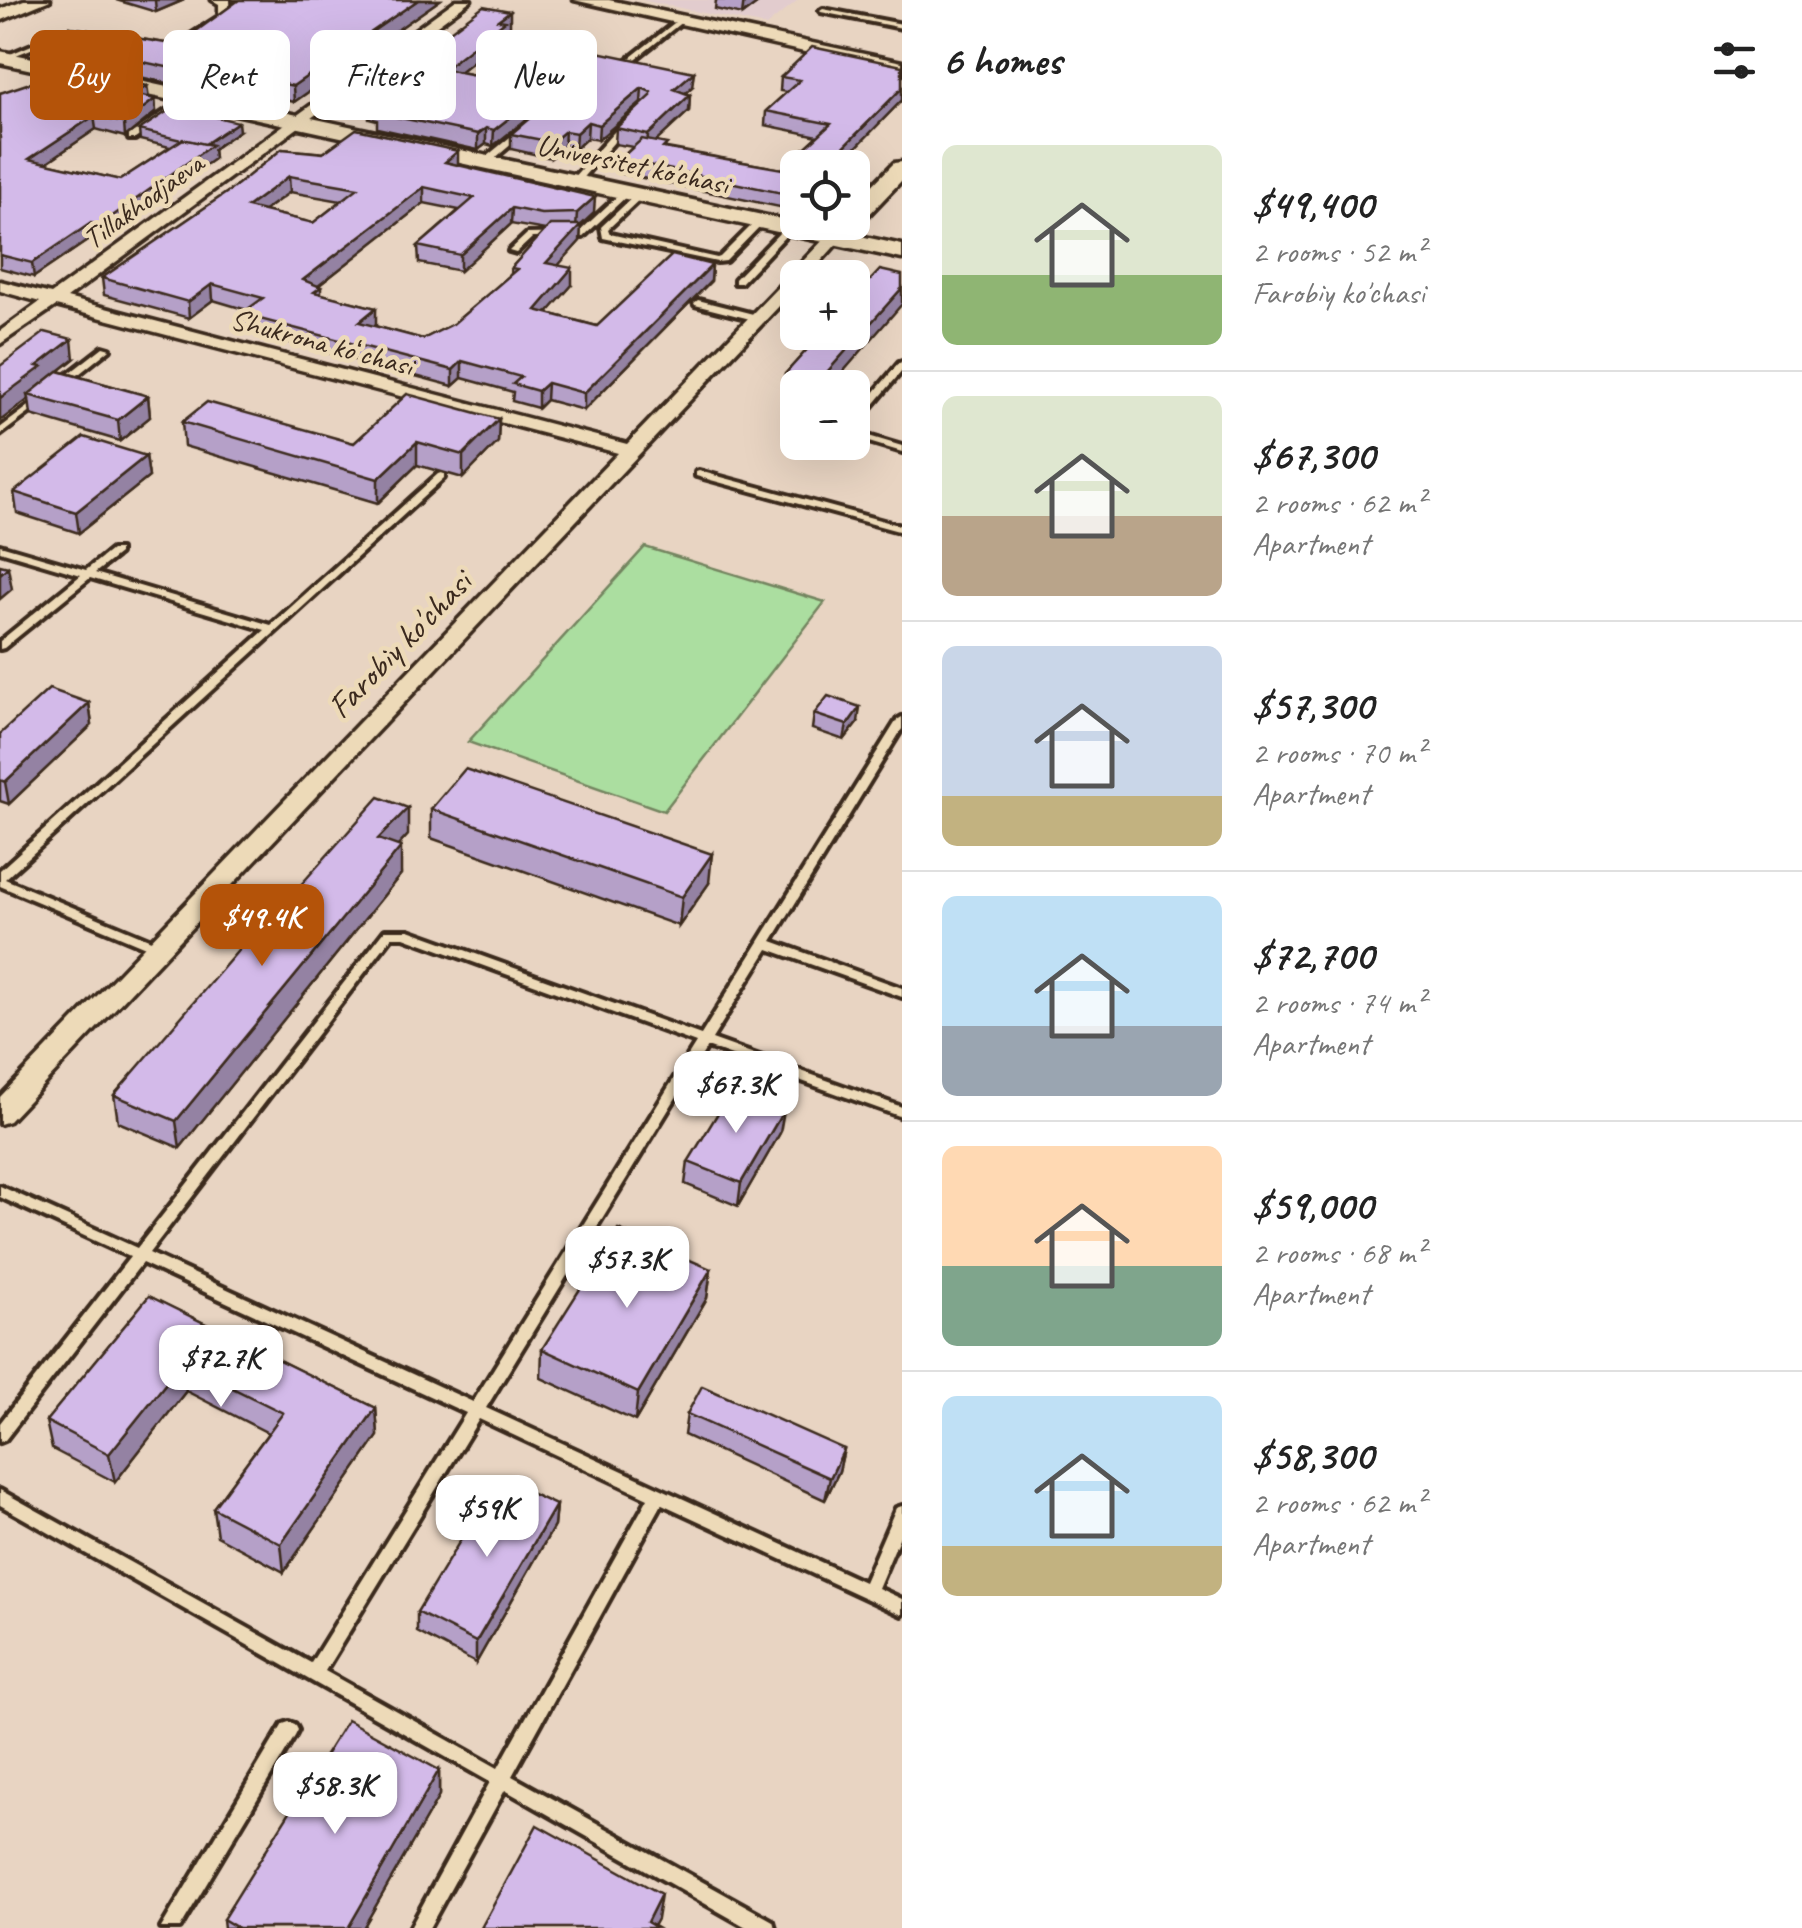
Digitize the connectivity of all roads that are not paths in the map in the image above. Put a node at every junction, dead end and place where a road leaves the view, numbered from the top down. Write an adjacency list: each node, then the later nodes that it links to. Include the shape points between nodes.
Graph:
1 (41, 0): 6 (main road)
2 (218, 0): 9 (street, via 226,17)
3 (464, 0): 18 (street, Tillakhodjaeva)
4 (583, 0): 7 (main road)
5 (823, 11): 8 (lane)
6 (0, 15)
7 (680, 21): 12 (main road); 13 (lane, via 628,62)
8 (902, 26)
9 (209, 30)
10 (30, 47): 11 (lane)
11 (2, 57): 14 (main road, Universitet ko'chasi, via 54,75)
12 (899, 64)
13 (649, 70)
14 (163, 93)
15 (163, 116): 20 (lane)
16 (289, 120): 18 (main road, Universitet ko'chasi)
17 (630, 120): 23 (lane)
18 (298, 122): 21 (main road, Universitet ko'chasi); 35 (street, Tillakhodjaeva)
19 (530, 125): 21 (lane)
20 (132, 137)
21 (484, 163): 23 (main road, Universitet ko'chasi)
22 (902, 168): 25 (main road, Farobiy ko'chasi)
23 (574, 182): 24 (main road, Universitet ko'chasi)
24 (633, 195): 26 (main road, Universitet ko'chasi); 26 (lane, via 604,229 606,236 724,259); 31 (lane, via 580,235 530,236)
25 (870, 201)
26 (760, 222): 27 (main road, Universitet ko'chasi)
27 (780, 226)
28 (870, 237): 32 (main road, Universitet ko'chasi)
29 (780, 238): 33 (lane)
30 (832, 240): 37 (street, Farobiy ko'chasi)
31 (513, 250)
32 (902, 252)
33 (738, 281)
34 (0, 286): 35 (street, Shukrona koʻchasi)
35 (54, 300): 38 (street, Tillakhodjaeva); 45 (street, Shukrona koʻchasi)
36 (698, 303): 37 (lane)
37 (758, 318): 45 (street, Farobiy ko'chasi)
38 (0, 339)
39 (106, 349): 42 (lane)
40 (902, 365): 41 (lane)
41 (870, 404)
42 (0, 432)
43 (870, 440): 44 (lane)
44 (902, 450)
45 (631, 451): 57 (street, Farobiy ko'chasi)
46 (699, 474): 48 (lane)
47 (441, 476): 52 (lane)
48 (902, 529)
49 (0, 548): 51 (lane)
50 (115, 552): 51 (lane)
51 (89, 574): 52 (lane); 53 (lane)
52 (273, 629): 55 (lane)
53 (0, 646)
54 (902, 720): 56 (lane)
55 (0, 879): 57 (lane)
56 (766, 942): 58 (lane); 59 (lane)
57 (158, 948): 61 (street, Farobiy ko'chasi)
58 (902, 993)
59 (706, 1040): 60 (lane); 63 (lane, via 405,932 389,933); 64 (lane)
60 (902, 1112)
61 (0, 1114)
62 (0, 1190): 63 (lane)
63 (141, 1256): 64 (lane); 65 (lane)
64 (475, 1413): 67 (lane); 71 (lane)
65 (0, 1435)
66 (0, 1497): 71 (lane)
67 (657, 1497): 69 (lane); 73 (lane)
68 (902, 1513): 69 (lane)
69 (868, 1591): 70 (lane)
70 (902, 1607)
71 (316, 1671): 73 (lane)
72 (289, 1730): 74 (lane)
73 (503, 1778): 75 (lane); 76 (lane)
74 (170, 1928)
75 (419, 1928)
76 (766, 1928)

